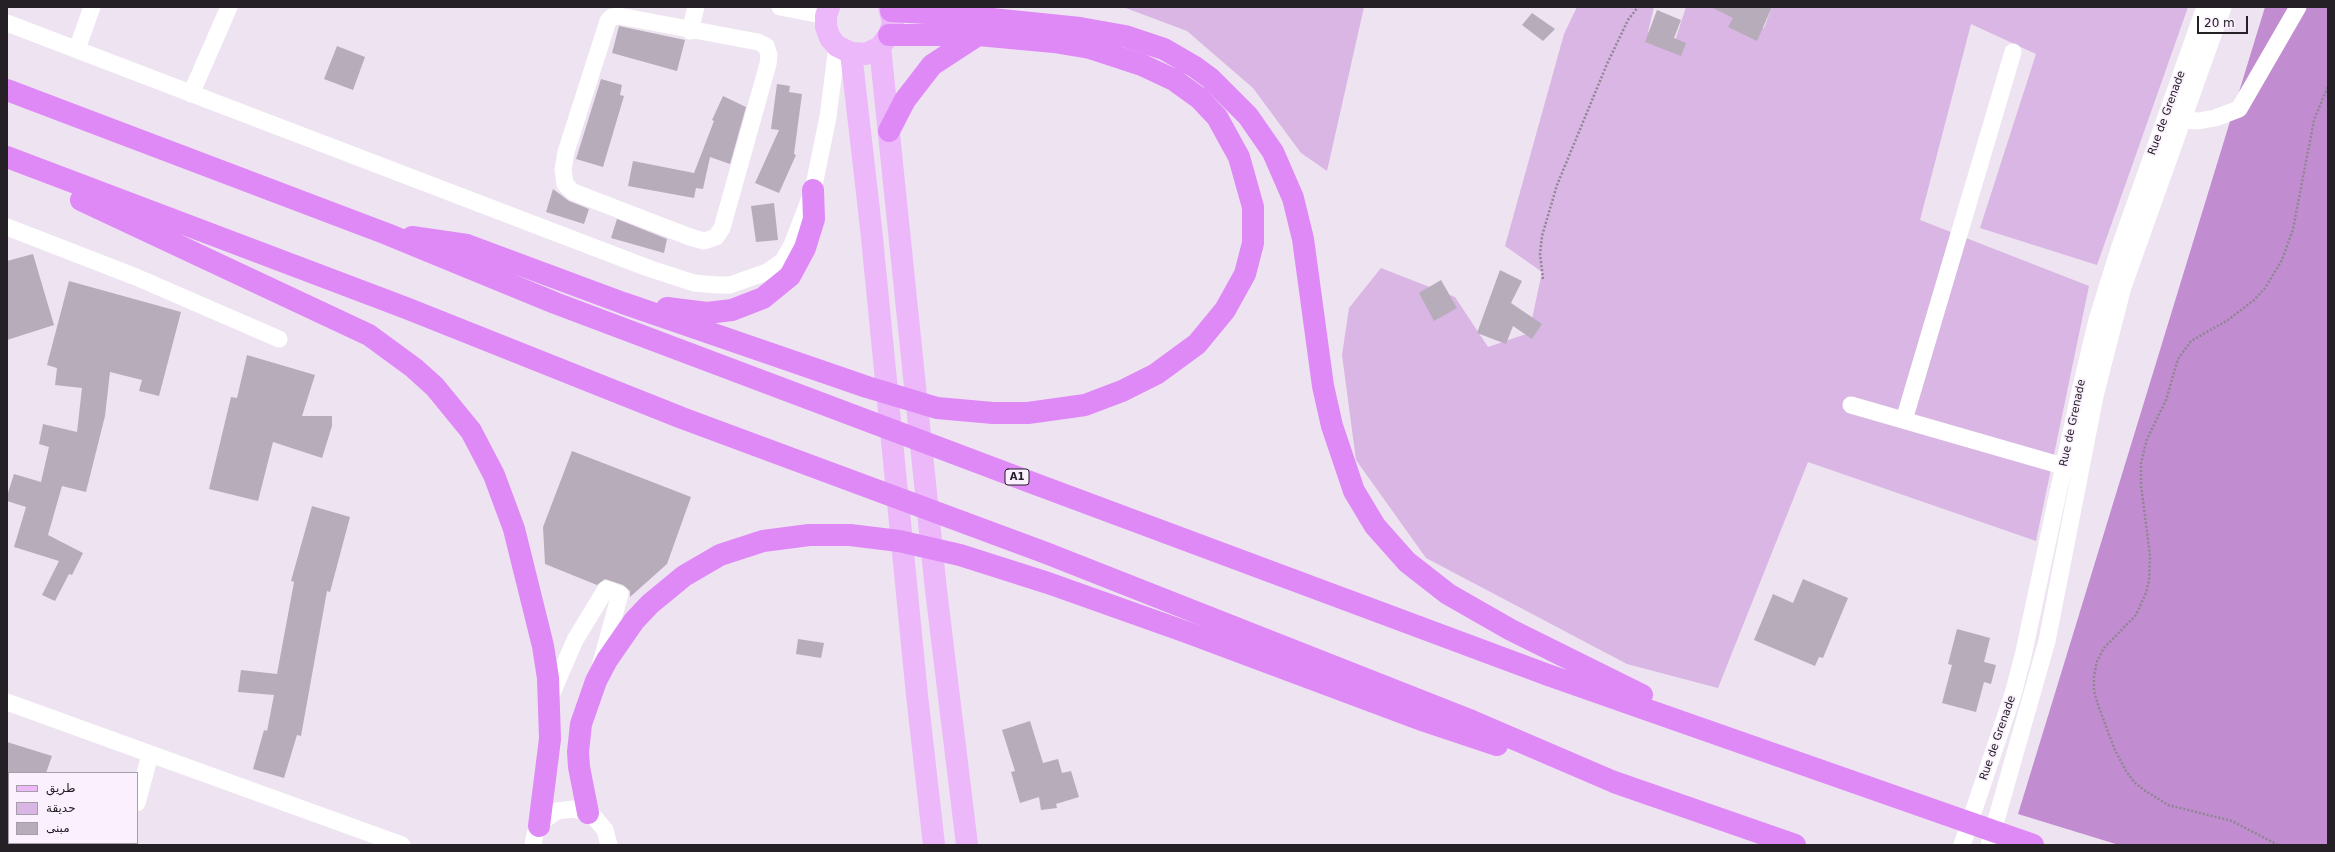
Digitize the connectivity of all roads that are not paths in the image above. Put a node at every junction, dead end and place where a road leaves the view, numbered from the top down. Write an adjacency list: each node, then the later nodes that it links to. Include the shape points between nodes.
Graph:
1 (92, 7): 14 (street)
2 (229, 7): 18 (street)
3 (696, 7): 11 (street)
4 (780, 7): 9 (street)
5 (2205, 7): 30 (street, Rue de Grenade, via 2108,284 2088,357)
6 (2223, 7): 19 (street, Rue de Grenade)
7 (2298, 7): 19 (street, via 2238,109 2209,119)
8 (890, 9): 13 (main road, via 892,23); 34 (highway, via 1080,28 1125,36 1164,49 1195,66 1210,78 1248,116 1272,152 1293,198 1303,239 1323,386 1332,426 1354,491 1376,526 1407,562 1448,594 1511,630)
9 (827, 11): 15 (main road, via 826,27 830,38)
10 (7, 23): 14 (street)
11 (690, 31): 11 (street, via 758,42 766,46 769,55 722,228 716,236 704,241 573,192 565,184 563,170 608,21 619,16)
12 (978, 35): 13 (highway); 20 (highway, via 932,65 905,100); 26 (highway, via 1090,48 1142,65 1174,80 1199,98 1217,117 1239,156 1246,178 1253,207 1253,243 1245,274 1225,310 1196,344 1156,374 1085,405 1028,413 994,413 936,408 867,387)
13 (885, 41): 15 (main road, via 866,54); 20 (main road)
14 (77, 49): 18 (street)
15 (844, 50): 23 (street); 42 (main road, via 883,350)
16 (2013, 52): 29 (street)
17 (7, 90): 25 (highway, A1)
18 (191, 94): 23 (street, via 648,268 694,283 730,285 756,277 782,261 792,245)
19 (2183, 120): 30 (street, Rue de Grenade, via 2123,287 2095,396)
20 (889, 131): 43 (main road, via 936,590)
21 (7, 157): 36 (highway, via 406,308 682,418 1046,553 1472,720)
22 (7, 165): 32 (highway, via 369,336 403,359 435,387 470,431 504,498 543,646)
23 (813, 190): 26 (highway, via 814,219 805,248 790,276 762,298 732,310 707,313)
24 (7, 227): 27 (street, via 136,276)
25 (387, 234): 26 (highway, via 448,240 467,245); 34 (highway, A1, via 555,303 1022,479 1548,675)
26 (623, 303)
27 (279, 339)
28 (1851, 405): 29 (street)
29 (1904, 420): 30 (street)
30 (2071, 469): 45 (street, Rue de Grenade, via 2013,694); 46 (street, Rue de Grenade, via 2047,641)
31 (596, 681): 32 (street, via 620,594 606,588 574,640); 36 (highway, via 619,640 634,621 668,588 702,565 763,541 809,535 850,535 899,541 960,555 1048,583 1419,719); 38 (highway, via 582,724 578,752)
32 (549, 701): 39 (highway, via 547,769)
33 (7, 702): 35 (street)
34 (1736, 740): 47 (highway, A1)
35 (150, 755): 37 (street); 40 (street)
36 (1614, 782): 44 (highway)
37 (138, 799)
38 (588, 813): 39 (street, via 565,809 550,815); 41 (street, via 605,830)
39 (532, 839)
40 (402, 845)
41 (609, 845)
42 (934, 845)
43 (967, 845)
44 (1795, 845)
45 (1962, 845)
46 (1989, 845)
47 (2033, 845)

